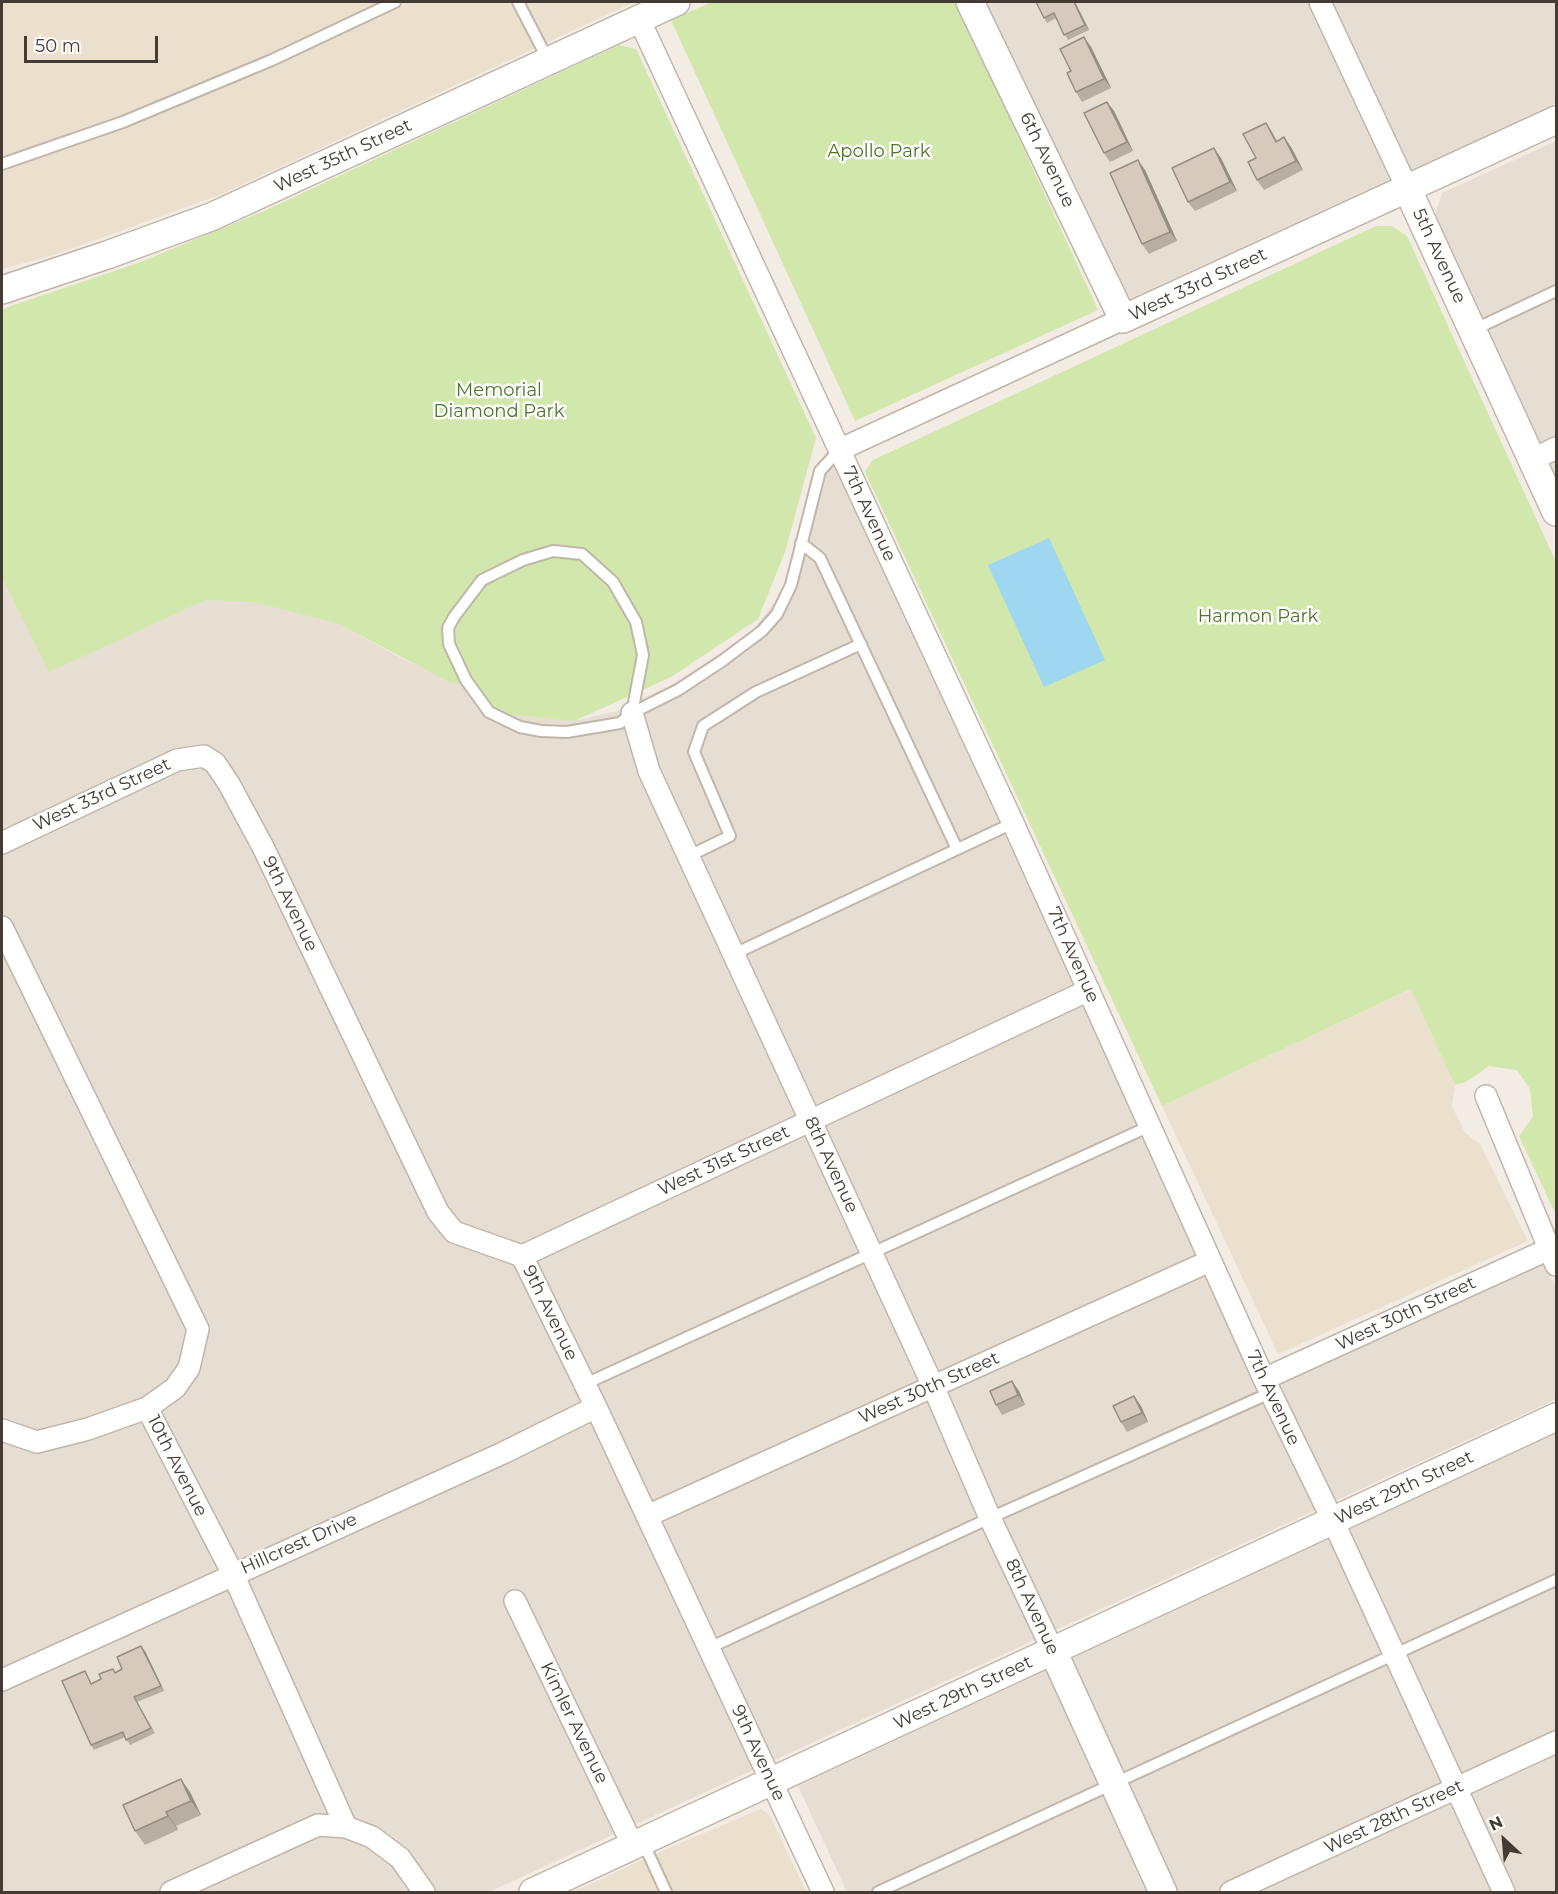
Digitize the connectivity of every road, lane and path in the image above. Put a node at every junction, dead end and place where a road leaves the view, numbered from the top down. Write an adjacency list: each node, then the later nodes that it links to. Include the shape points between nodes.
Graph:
1 (395, 2): 9 (lane, via 123,123)
2 (518, 2): 7 (lane)
3 (676, 2): 6 (street, West 35th Street)
4 (970, 2): 13 (street, 6th Avenue)
5 (1320, 2): 10 (street, 5th Avenue)
6 (639, 19): 7 (street, West 35th Street); 16 (street, 7th Avenue)
7 (549, 61): 11 (street, West 35th Street, via 211,217)
8 (1557, 120): 10 (street, West 33rd Street)
9 (2, 164)
10 (1407, 188): 13 (street, West 33rd Street); 14 (street, 5th Avenue)
11 (2, 290)
12 (1557, 291): 14 (lane)
13 (1123, 319): 16 (street, West 33rd Street)
14 (1472, 330): 17 (street, 5th Avenue)
15 (1557, 448): 17 (street)
16 (839, 450): 19 (lane, via 820,471); 23 (street, 7th Avenue)
17 (1532, 460): 18 (street, 5th Avenue)
18 (1557, 512)
19 (801, 543): 20 (lane, via 820,558); 21 (lane, via 790,585 777,614 762,631 678,690)
20 (861, 644): 25 (lane); 26 (lane, via 756,692 703,726 694,752 730,836)
21 (632, 713): 21 (lane, via 643,655 636,622 613,582 582,554 553,551 523,560 482,580 454,616 448,628 448,644 466,680 489,712 520,727 567,732 620,723); 26 (street, 8th Avenue, via 649,771)
22 (204, 756): 24 (street, West 33rd Street, via 177,760); 34 (street, 9th Avenue, via 215,763 229,784 263,848 438,1212 454,1232)
23 (1013, 823): 25 (lane); 29 (street, 7th Avenue)
24 (2, 843)
25 (957, 849): 28 (lane)
26 (689, 856): 28 (street, 8th Avenue)
27 (2, 927): 41 (street, 10th Avenue, via 198,1329 189,1368 175,1388)
28 (734, 954): 31 (street, 8th Avenue)
29 (1089, 990): 31 (street, West 31st Street); 32 (street, 7th Avenue)
30 (1486, 1096): 35 (street)
31 (811, 1121): 33 (street, 8th Avenue); 34 (street, West 31st Street)
32 (1149, 1125): 33 (lane); 36 (street, 7th Avenue)
33 (872, 1253): 37 (lane); 38 (street, 8th Avenue)
34 (522, 1256): 37 (street, 9th Avenue)
35 (1553, 1257): 39 (street, West 30th Street)
36 (1210, 1261): 38 (street, West 30th Street); 39 (street, 7th Avenue)
37 (585, 1384): 40 (street, 9th Avenue)
38 (933, 1386): 44 (street, West 30th Street); 45 (street, 8th Avenue)
39 (1267, 1386): 45 (lane); 46 (street, 7th Avenue)
40 (596, 1407): 44 (street, 9th Avenue); 47 (street, Hillcrest Drive)
41 (147, 1408): 43 (street, via 37,1442); 47 (street, 10th Avenue)
42 (1557, 1417): 46 (street, West 29th Street)
43 (2, 1430)
44 (647, 1516): 50 (street, 9th Avenue)
45 (990, 1518): 50 (lane); 51 (street, 8th Avenue)
46 (1333, 1521): 51 (street, West 29th Street); 52 (street, 7th Avenue)
47 (233, 1574): 53 (street, Hillcrest Drive); 58 (street, 10th Avenue)
48 (1557, 1580): 52 (lane)
49 (514, 1601): 59 (street, Kimler Avenue)
50 (708, 1648): 55 (street, 9th Avenue)
51 (1053, 1651): 55 (street, West 29th Street); 56 (street, 8th Avenue)
52 (1394, 1655): 56 (lane); 57 (street, 7th Avenue)
53 (2, 1680)
54 (1557, 1742): 57 (street, West 28th Street)
55 (772, 1782): 59 (street, West 29th Street); 64 (street, 9th Avenue)
56 (1112, 1783): 65 (lane); 66 (street, 8th Avenue)
57 (1456, 1788): 67 (street, West 28th Street); 68 (street, 7th Avenue)
58 (346, 1827): 62 (street, via 318,1825); 63 (street, via 372,1837 400,1858)
59 (638, 1844): 60 (lane); 61 (street, West 29th Street)
60 (665, 1890)
61 (537, 1892)
62 (171, 1893)
63 (424, 1893)
64 (824, 1893)
65 (878, 1893)
66 (1164, 1893)
67 (1231, 1893)
68 (1504, 1893)

